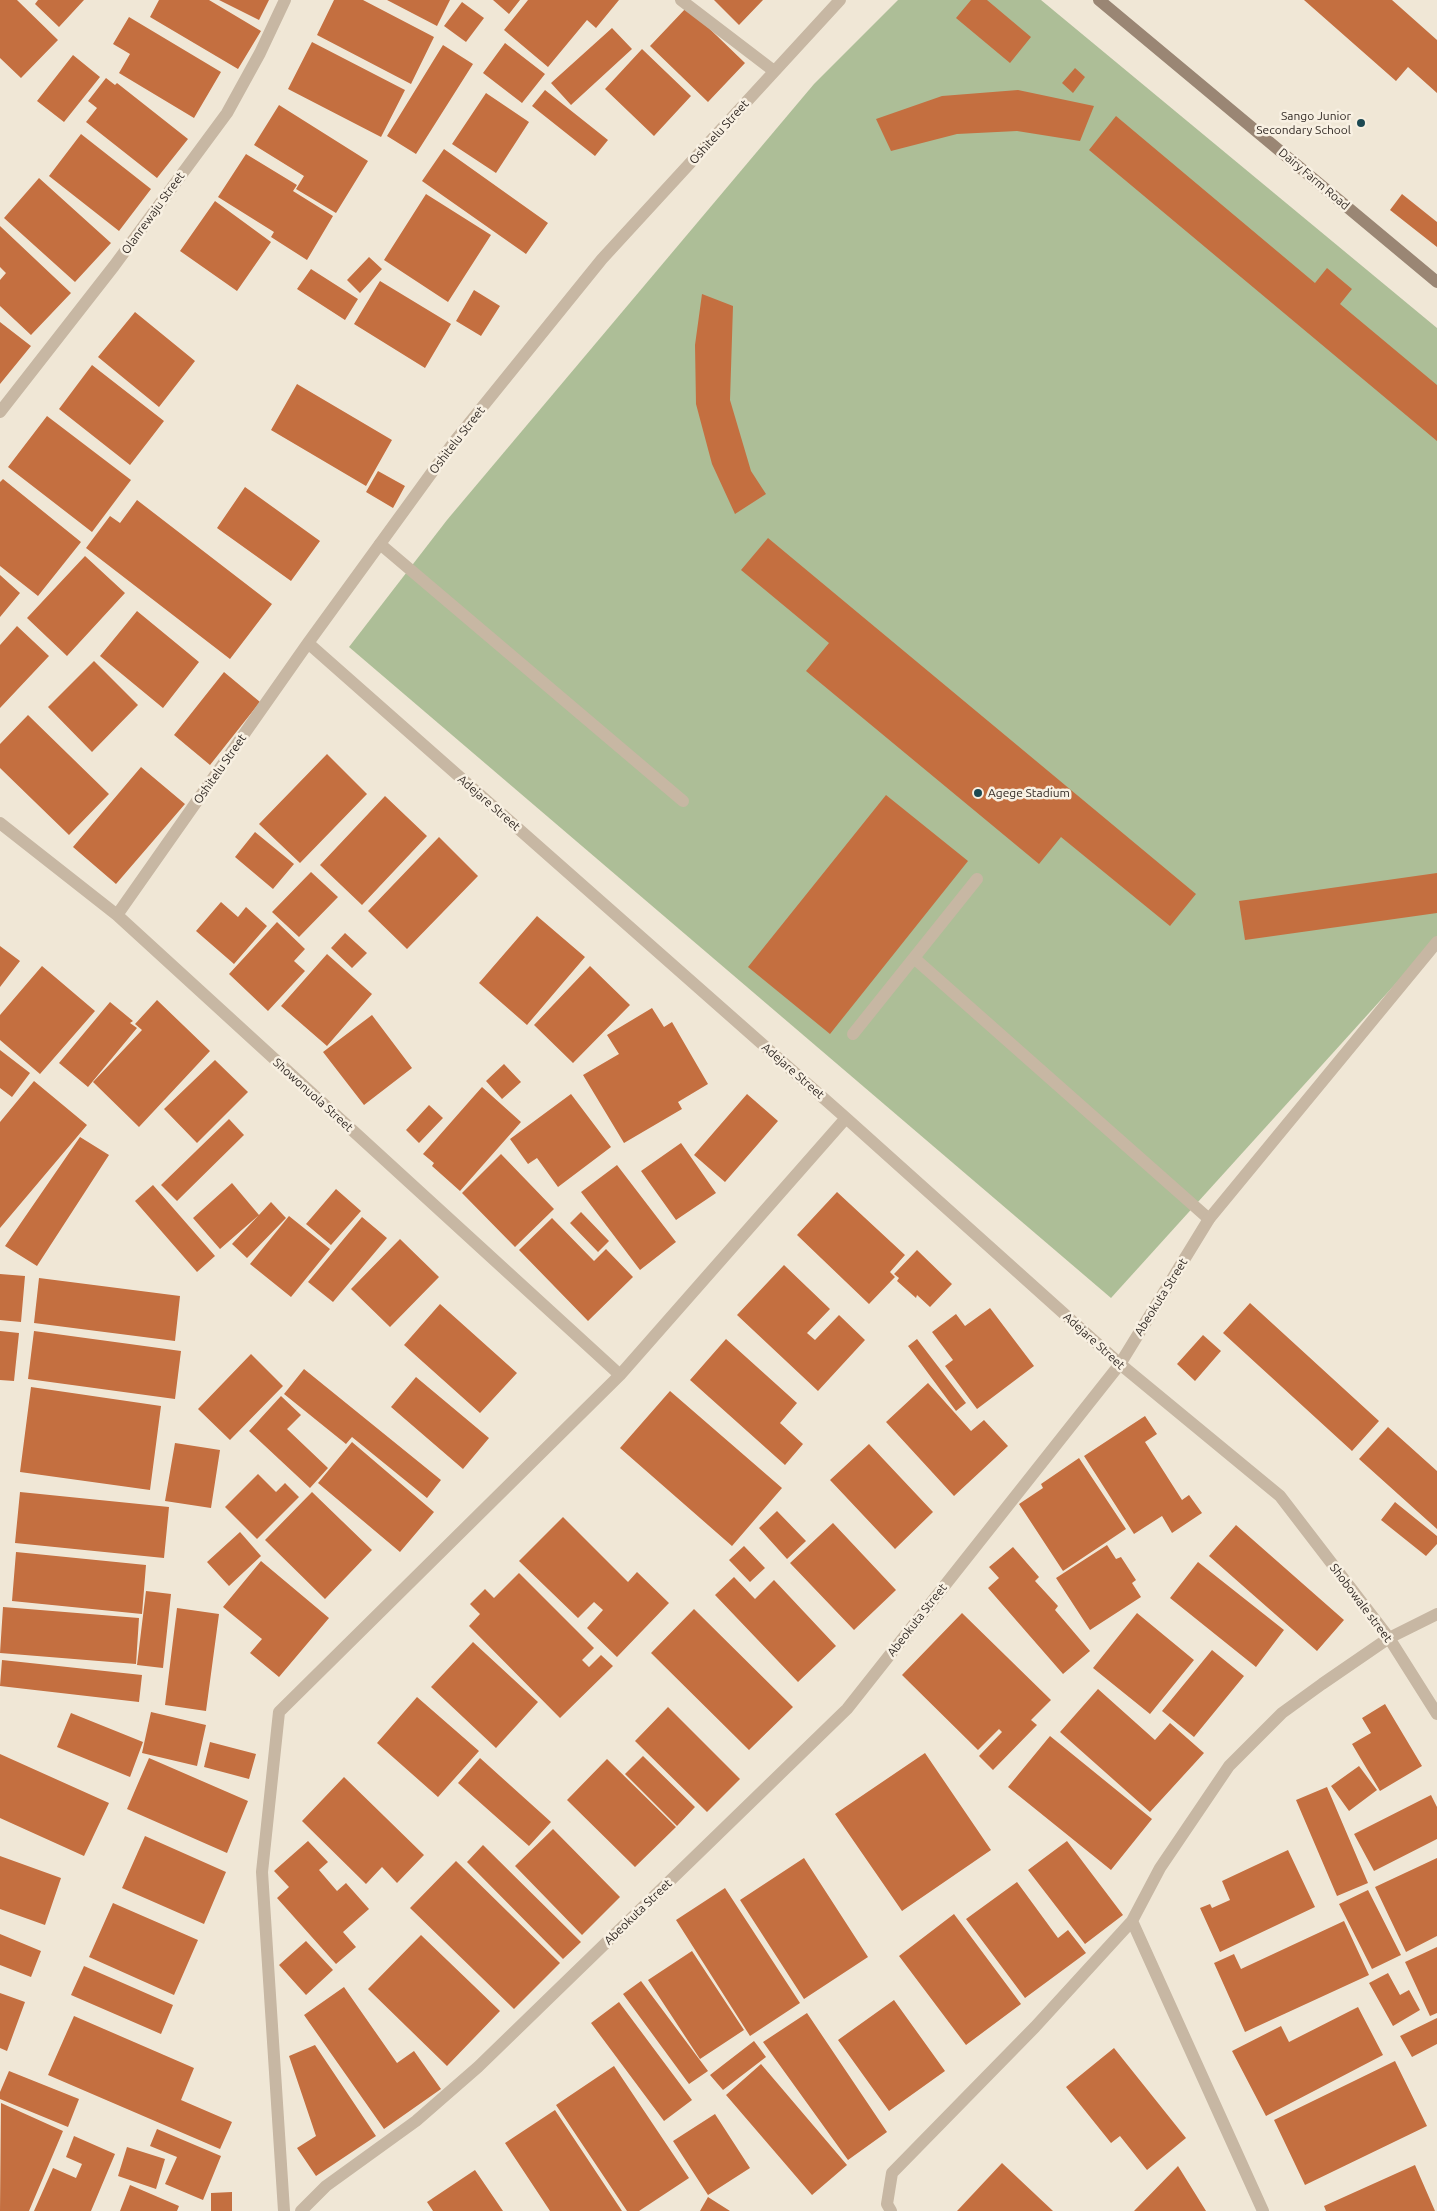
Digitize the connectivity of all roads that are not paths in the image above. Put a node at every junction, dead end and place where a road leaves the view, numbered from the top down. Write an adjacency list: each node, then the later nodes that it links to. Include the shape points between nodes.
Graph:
1 (284, 0): 7 (street, Olanrewaju Street, via 227,113 114,266)
2 (681, 0): 5 (street)
3 (840, 0): 5 (street, Oshitelu Street)
4 (1099, 0): 6 (main road, Dairy Farm Road)
5 (774, 71): 8 (street, Oshitelu Street, via 602,259 454,442)
6 (1437, 282)
7 (0, 412)
8 (380, 544): 9 (street, Oshitelu Street); 10 (street)
9 (308, 643): 13 (street, Oshitelu Street); 17 (street, Adejare Street)
10 (683, 802)
11 (0, 823): 13 (street, Showonuola Street)
12 (977, 879): 15 (street)
13 (118, 916): 20 (street, Showonuola Street)
14 (1437, 942): 18 (street, Abeokuta Street)
15 (914, 958): 16 (street); 18 (street)
16 (853, 1034)
17 (846, 1118): 19 (street, Adejare Street); 20 (street)
18 (1209, 1219): 19 (street, Abeokuta Street)
19 (1120, 1364): 21 (street, Adejare Street); 27 (street, Abeokuta Street, via 847,1709 478,2067 416,2121 326,2186)
20 (620, 1375): 26 (street, via 279,1712 262,1872)
21 (1280, 1496): 23 (street, Shobowale street)
22 (1437, 1614): 23 (street)
23 (1389, 1638): 24 (street, Shobowale street); 25 (street, via 1282,1714 1229,1766 1160,1868)
24 (1437, 1714)
25 (1132, 1921): 28 (street, via 1035,2027 892,2173 887,2204); 29 (street)
26 (284, 2211)
27 (301, 2211)
28 (891, 2211)
29 (1263, 2211)

